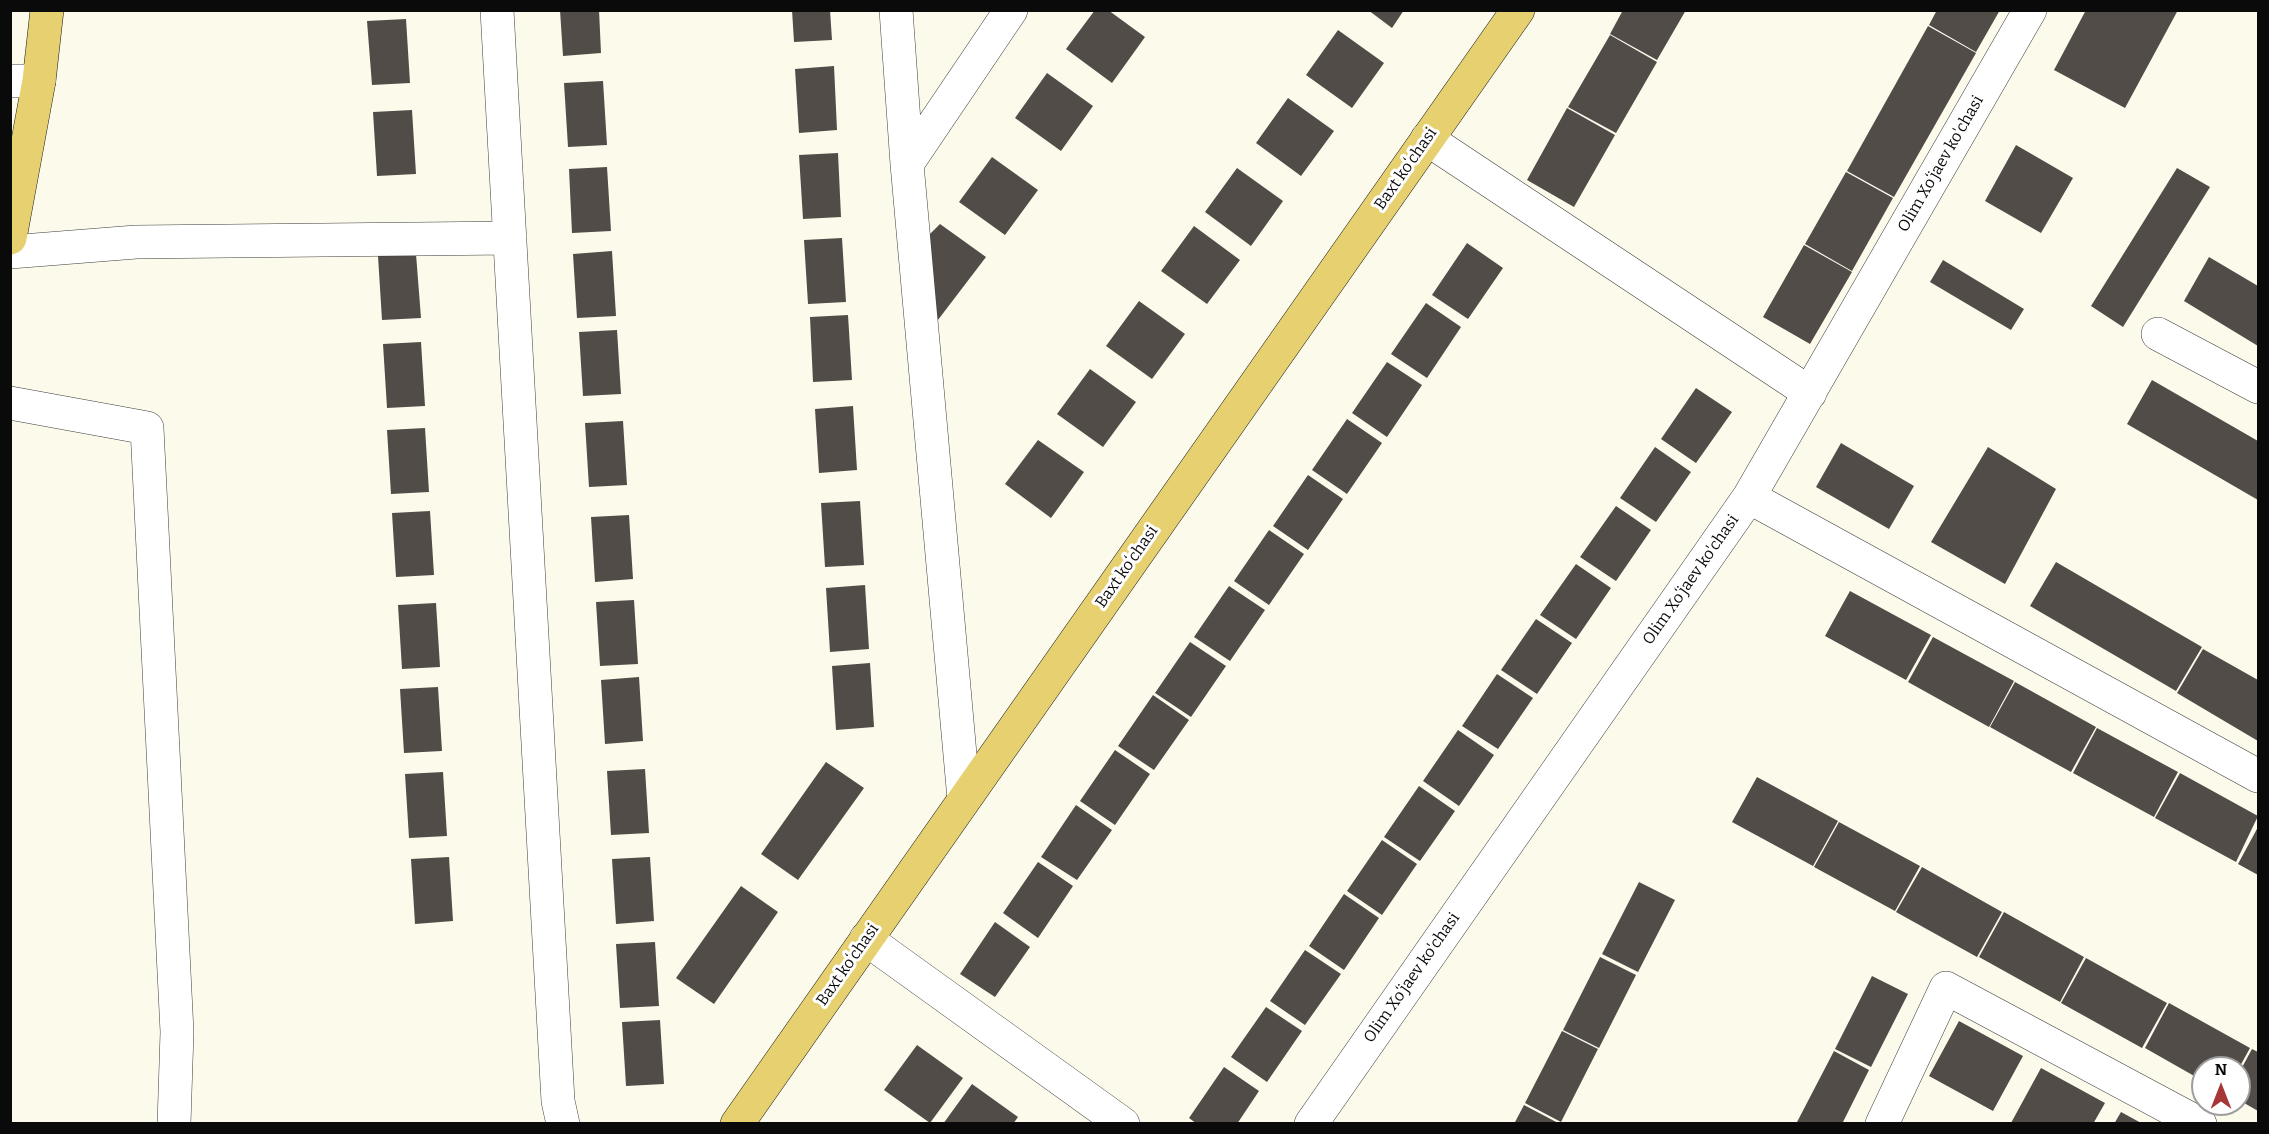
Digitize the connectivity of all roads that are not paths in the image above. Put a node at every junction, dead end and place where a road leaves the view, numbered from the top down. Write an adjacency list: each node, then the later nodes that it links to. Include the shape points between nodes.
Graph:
1 (47, 10): 7 (main road)
2 (497, 10): 11 (street)
3 (896, 10): 9 (street)
4 (1011, 10): 9 (street)
5 (1518, 10): 8 (main road, Baxt koʻchasi)
6 (2030, 10): 15 (street, Olim Xoʻjaev ko'chasi)
7 (25, 81): 10 (main road)
8 (1427, 139): 15 (street); 19 (main road, Baxt koʻchasi)
9 (907, 164): 19 (street)
10 (10, 238)
11 (510, 238): 12 (street, via 136,242); 22 (street, via 558,1101)
12 (10, 252)
13 (2158, 334): 14 (street)
14 (2259, 387)
15 (1810, 393): 17 (street, Olim Xoʻjaev ko'chasi)
16 (10, 403): 21 (street, via 147,428 177,1032)
17 (1749, 497): 18 (street); 25 (street, Olim Xoʻjaev ko'chasi)
18 (2259, 776)
19 (964, 800): 20 (main road, Baxt koʻchasi)
20 (866, 939): 23 (main road, Baxt koʻchasi); 24 (street)
21 (174, 1124)
22 (563, 1124)
23 (736, 1124)
24 (1123, 1124)
25 (1311, 1124)
26 (1882, 1124): 27 (street, via 1946,988)
27 (2200, 1124)

